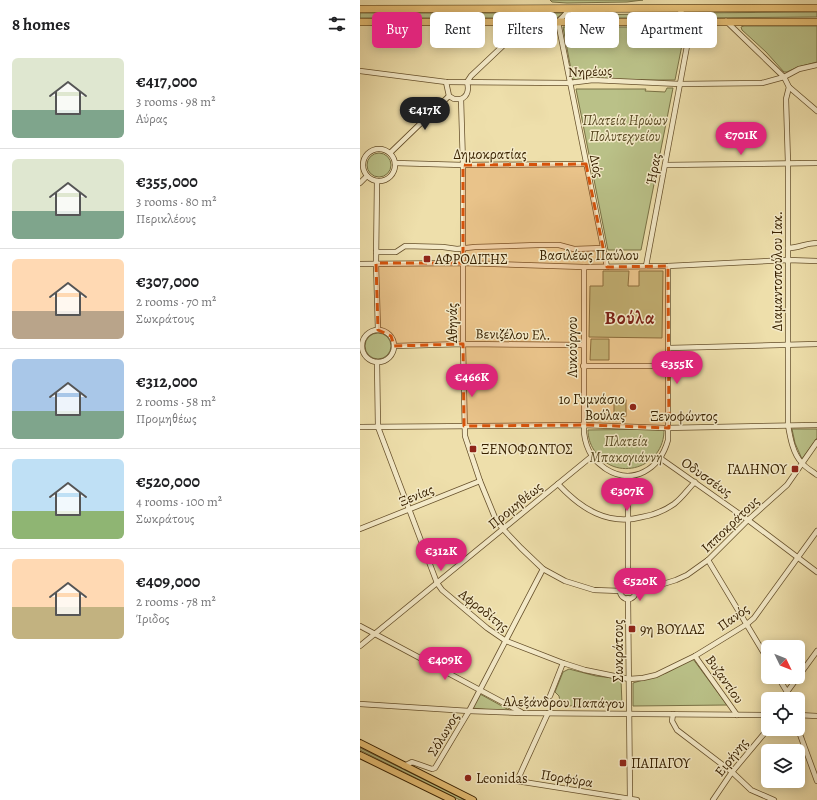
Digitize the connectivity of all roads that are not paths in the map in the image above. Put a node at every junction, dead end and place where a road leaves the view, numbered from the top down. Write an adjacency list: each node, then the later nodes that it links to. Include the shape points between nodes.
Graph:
1 (817, 8): 4 (highway)
2 (360, 9): 3 (highway)
3 (570, 9): 4 (highway); 10 (street)
4 (679, 9): 5 (street)
5 (681, 12)
6 (717, 21): 7 (highway)
7 (726, 21): 12 (highway); 17 (street)
8 (360, 22): 9 (highway)
9 (493, 22)
10 (558, 22): 11 (highway); 20 (street, Διός)
11 (627, 22)
12 (817, 22)
13 (501, 48): 19 (street, Αθηνάς)
14 (687, 48): 21 (street, Ήρας)
15 (817, 65): 17 (street, Νηρέως)
16 (360, 72): 18 (street, Νηρέως)
17 (784, 77): 21 (street, Νηρέως, via 762,83); 22 (street)
18 (446, 82): 19 (street, Νηρέως); 23 (street)
19 (467, 82): 20 (street, Νηρέως); 24 (street, Αθηνάς, via 466,95)
20 (570, 83): 21 (street, Νηρέως, via 592,80); 30 (street, Διός)
21 (680, 84): 32 (street, Ήρας)
22 (789, 87): 25 (street); 28 (street, Διαμαντοπούλου Ιακ., via 786,99)
23 (449, 96): 24 (street); 26 (street)
24 (461, 99): 31 (street, Αθηνάς)
25 (817, 111)
26 (390, 153): 27 (street); 33 (street, via 382,149 372,150 365,156)
27 (395, 163): 31 (street, Δημοκρατίας); 35 (street, via 395,169 389,178)
28 (788, 163): 29 (street); 32 (street); 39 (street, Διαμαντοπούλου Ιακ.)
29 (817, 163)
30 (586, 164): 31 (street, Δημοκρατίας); 38 (street, Διός)
31 (463, 165): 40 (street, Αθηνάς)
32 (665, 165): 47 (street, Ήρας)
33 (361, 166): 34 (street)
34 (367, 176): 35 (street); 36 (street)
35 (377, 181): 41 (street)
36 (360, 183)
37 (817, 243): 39 (street)
38 (603, 248): 40 (street, via 538,245); 50 (street, Διός)
39 (788, 248): 42 (street, Διαμαντοπούλου Ιακ.)
40 (463, 249): 41 (street, via 405,246 396,252); 45 (street, Αθηνάς)
41 (376, 252): 44 (street)
42 (788, 260): 43 (street, Βασιλέως Παύλου); 48 (street, Βασιλέως Παύλου); 56 (street, Διαμαντοπούλου Ιακ.)
43 (817, 261)
44 (376, 263): 45 (street, Βασιλέως Παύλου); 46 (street, Βασιλέως Παύλου); 51 (street)
45 (463, 263): 49 (street, Βασιλέως Παύλου); 53 (street, Αθηνάς)
46 (360, 264)
47 (646, 266): 48 (street, Βασιλέως Παύλου); 50 (street, Βασιλέως Παύλου)
48 (668, 266): 59 (street)
49 (584, 267): 50 (street, Βασιλέως Παύλου); 55 (street, Λυκούργου)
50 (607, 267)
51 (378, 330): 52 (street); 58 (street, via 391,336)
52 (362, 337): 57 (street)
53 (463, 344): 55 (street, Βενιζέλου Ελ.); 58 (street, Βενιζέλου Ελ.); 66 (street, Αθηνάς)
54 (817, 344): 56 (street)
55 (583, 345): 61 (street, Λυκούργου)
56 (788, 345): 59 (street); 64 (street, Διαμαντοπούλου Ιακ.)
57 (361, 346): 60 (street, via 366,357)
58 (394, 346): 60 (street, via 388,359)
59 (669, 348): 62 (street)
60 (377, 362): 68 (street, Αφροδίτης)
61 (583, 366): 62 (street); 63 (street, Λυκούργου)
62 (669, 366): 69 (street)
63 (583, 424): 66 (street, Ξενοφώντος); 69 (street, Ξενοφώντος); 71 (street, Λυκούργου, via 585,440)
64 (788, 425): 65 (street, Ξενοφώντος); 69 (street, Ξενοφώντος); 73 (street, Διαμαντοπούλου Ιακ., via 790,438)
65 (817, 425)
66 (464, 426): 68 (street, Ξενοφώντος); 76 (street, Αθηνάς)
67 (360, 427): 68 (street, Ξενοφώντος)
68 (378, 427): 79 (street, Αφροδίτης)
69 (669, 428): 72 (street, via 667,447)
70 (817, 442): 73 (street, Ιπποκράτους)
71 (592, 456): 75 (street, Λυκούργου, via 600,465 622,476); 78 (street, Προμηθέως)
72 (660, 458): 75 (street, via 648,470); 77 (street, Οδυσσέως)
73 (802, 464): 74 (street); 81 (street, Ιπποκράτους, via 781,490)
74 (817, 475)
75 (628, 476): 80 (street)
76 (480, 481): 79 (street, Ξενίας); 83 (street, Αθηνάς, via 492,511)
77 (696, 482): 80 (street, via 674,504 661,512); 81 (street, Οδυσσέως)
78 (558, 484): 80 (street, via 574,499 597,514 610,519); 83 (street, Προμηθέως)
79 (409, 510): 82 (street, Ξενίας); 89 (street, Αφροδίτης)
80 (628, 520): 90 (street)
81 (748, 520): 85 (street, Οδυσσέως); 86 (street, Ιπποκράτους)
82 (360, 529)
83 (503, 529): 87 (street, Αθηνάς); 89 (street, Προμηθέως)
84 (817, 531): 85 (street, Πανός)
85 (798, 558): 88 (street, Οδυσσέως); 94 (street, Πανός)
86 (708, 560): 92 (street, Ιπποκράτους, via 676,580); 94 (street)
87 (543, 569): 91 (street, Αθηνάς, via 565,581 584,587); 97 (street, Σόλωνος)
88 (817, 572)
89 (437, 583): 96 (street, Προμηθέως); 97 (street, Αφροδίτης, via 487,628)
90 (628, 583): 91 (street); 92 (street, via 634,586)
91 (621, 591): 93 (street, via 623,596)
92 (636, 591): 93 (street)
93 (628, 598): 103 (street, Σωκράτους)
94 (747, 624): 99 (street); 101 (street, Πανός)
95 (360, 626): 96 (street)
96 (375, 634): 98 (street, Προμηθέως); 105 (street)
97 (506, 641): 102 (street, Αφροδίτης); 105 (street, Σόλωνος)
98 (360, 646)
99 (761, 648)
100 (817, 651): 106 (street)
101 (695, 656): 103 (street, Πανός, via 656,675); 114 (street, Βυζαντίου)
102 (563, 663): 103 (street, Αφροδίτης); 107 (street)
103 (629, 679): 112 (street, Σωκράτους)
104 (782, 684): 106 (street)
105 (480, 690): 109 (street, Σόλωνος); 110 (street)
106 (787, 692)
107 (550, 696)
108 (360, 704): 109 (street, Αλεξάνδρου Παπάγου)
109 (469, 711): 110 (street, Αλεξάνδρου Παπάγου); 122 (street, Σόλωνος, via 436,768 412,762)
110 (522, 713): 111 (street, Αλεξάνδρου Παπάγου)
111 (548, 714): 112 (street, Αλεξάνδρου Παπάγου); 125 (street, Πορφύρα, via 517,781)
112 (629, 714): 113 (street, Αλεξάνδρου Παπάγου); 125 (street, Σωκράτους)
113 (673, 714): 114 (street, Αλεξάνδρου Παπάγου); 123 (street, via 672,721 677,730)
114 (737, 715): 115 (street, Αλεξάνδρου Παπάγου)
115 (761, 715)
116 (805, 715): 117 (street)
117 (817, 716)
118 (762, 736): 123 (street, Ειρήνης)
119 (801, 736): 124 (street)
120 (360, 743): 122 (main road)
121 (360, 755): 126 (main road)
122 (404, 766): 127 (main road)
123 (732, 772): 129 (street, Ειρήνης); 130 (street, via 751,790)
124 (817, 781)
125 (630, 799): 128 (street, Πορφύρα)
126 (452, 800)
127 (473, 800)
128 (637, 800)
129 (713, 800)
130 (774, 800)

